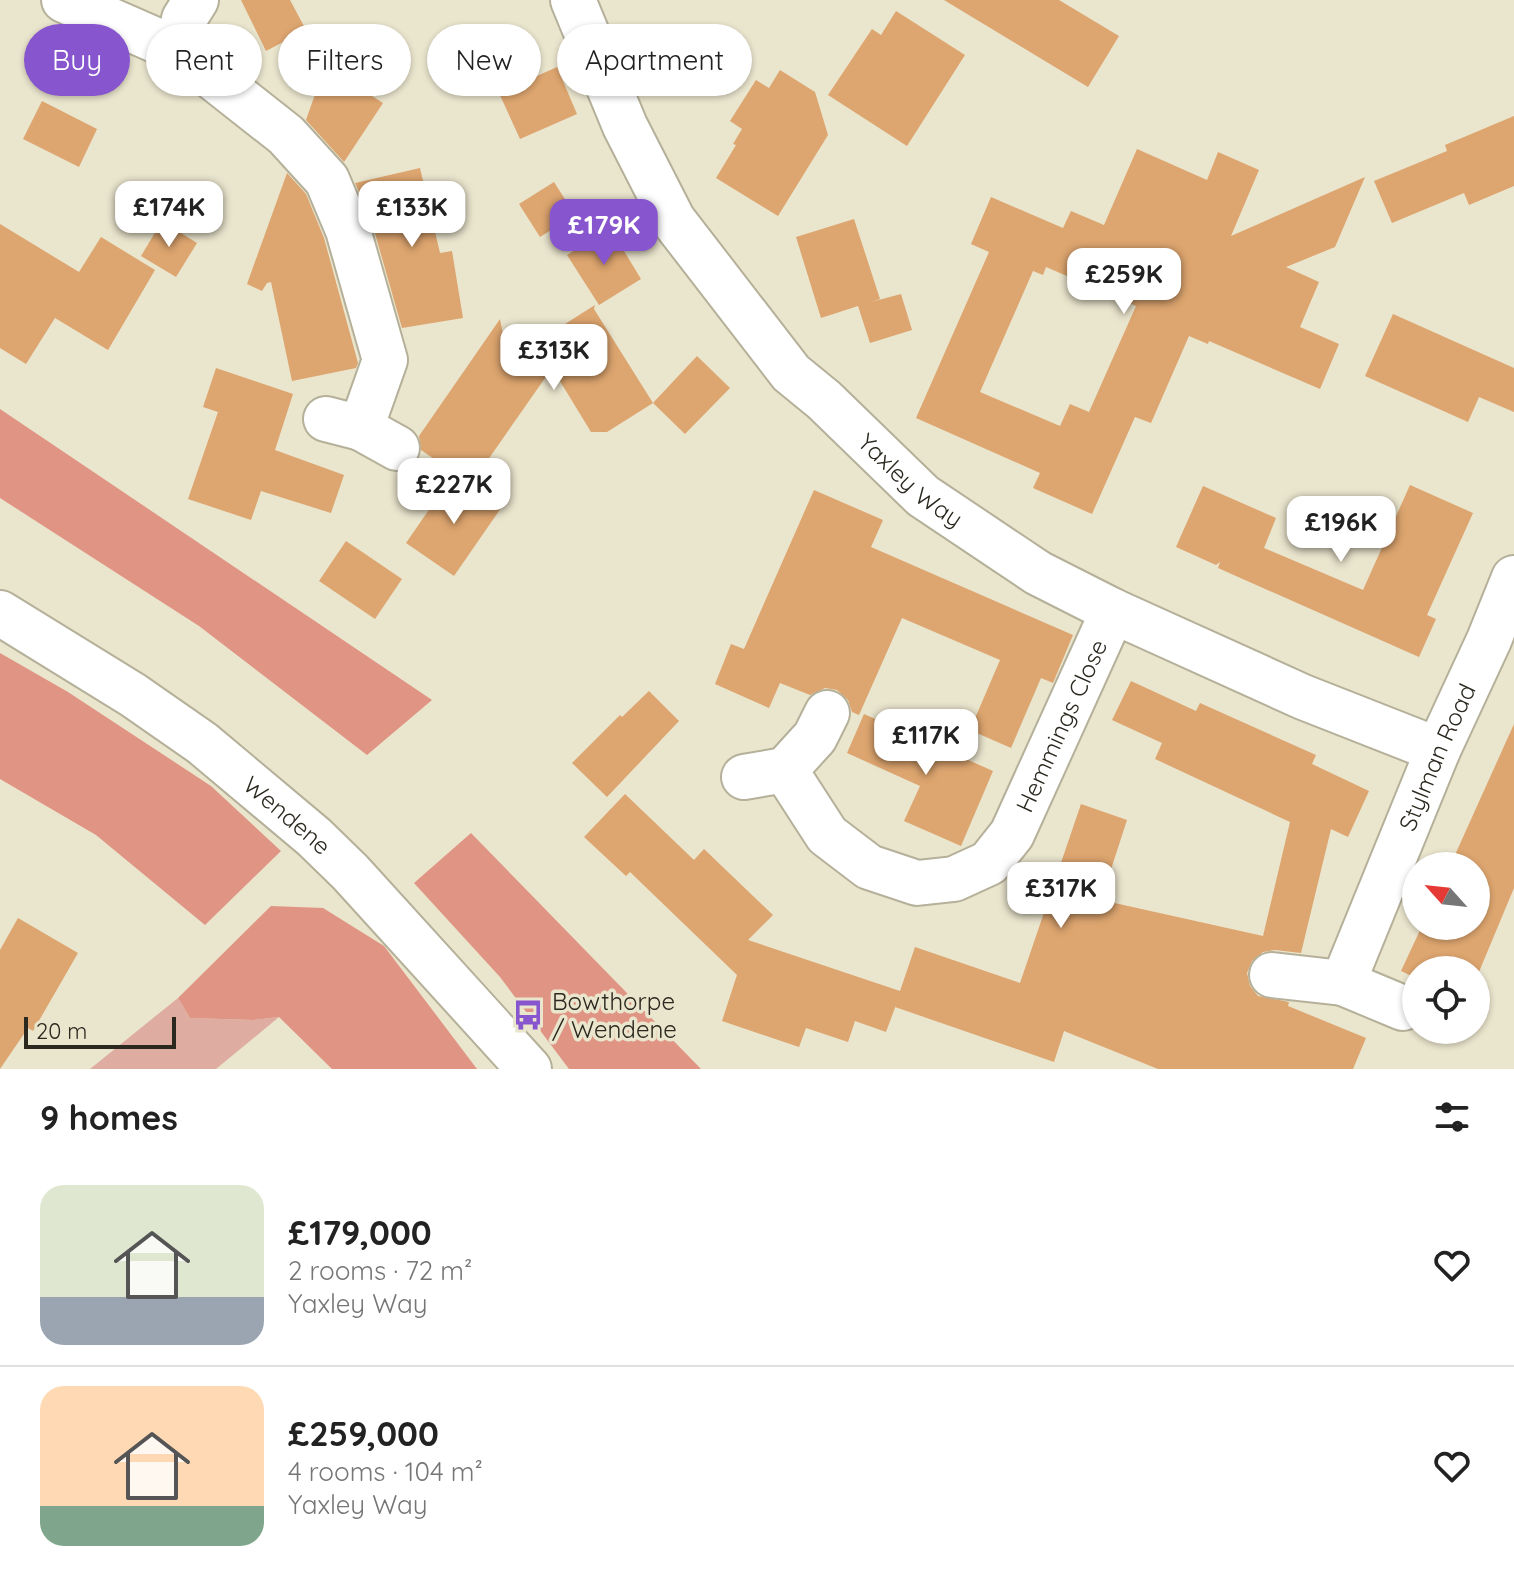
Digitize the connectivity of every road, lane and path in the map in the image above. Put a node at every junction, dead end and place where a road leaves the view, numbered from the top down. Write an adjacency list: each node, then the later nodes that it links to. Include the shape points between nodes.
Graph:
1 (64, 0): 5 (street)
2 (196, 0): 4 (street)
3 (573, 0): 9 (street, Yaxley Way, via 625,126 673,220 791,373 923,496 1038,573)
4 (183, 24)
5 (146, 36)
6 (236, 96): 7 (street, via 286,135 327,180 348,230 385,360)
7 (361, 432)
8 (1514, 578): 12 (street, Stylman Road)
9 (1113, 611): 11 (street, Hemmings Close, via 1012,834 989,863 954,879 917,883 869,867 764,774 815,737); 12 (street, Yaxley Way, via 1303,697)
10 (0, 613): 16 (street, Wendene, via 190,735 314,837)
11 (827, 713)
12 (1438, 750): 14 (street, Stylman Road)
13 (1272, 975): 14 (street)
14 (1343, 983): 15 (street)
15 (1402, 1008)
16 (529, 1069)

